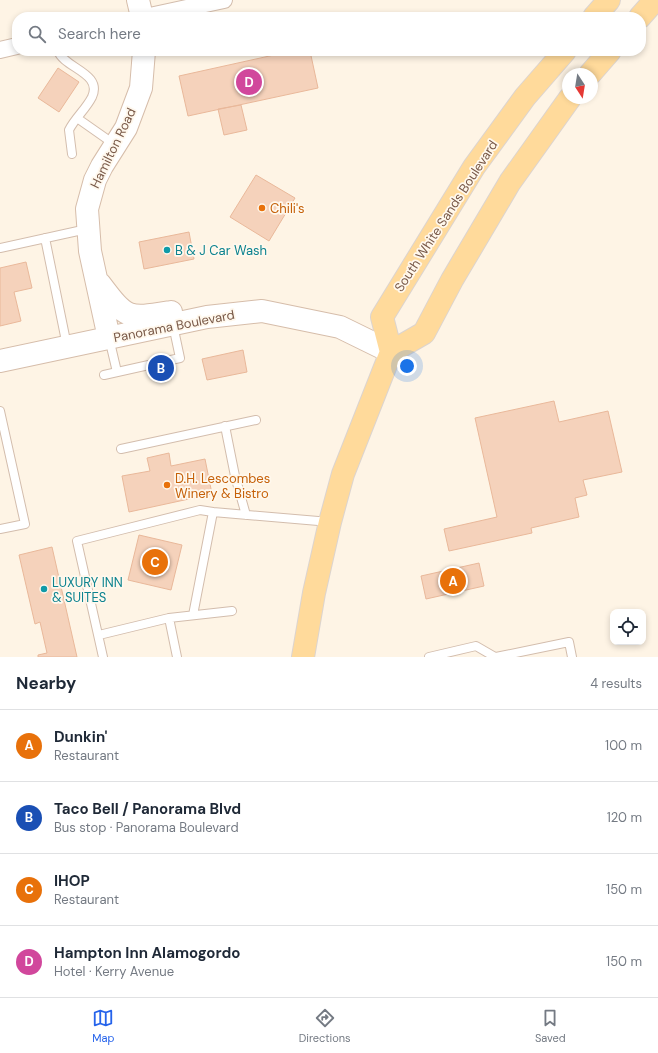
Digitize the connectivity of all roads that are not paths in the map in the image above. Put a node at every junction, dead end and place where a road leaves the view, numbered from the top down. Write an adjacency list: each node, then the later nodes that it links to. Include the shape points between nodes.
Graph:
1 (138, 0): 5 (main road)
2 (224, 0): 6 (street)
3 (609, 0): 7 (main road)
4 (655, 0): 8 (main road)
5 (141, 12)
6 (168, 12)
7 (598, 12)
8 (644, 12)
9 (12, 47): 10 (street)
10 (0, 50)
11 (61, 56): 17 (lane, via 85,73 93,87 93,95)
12 (144, 56): 18 (main road, Hamilton Road, via 141,88 126,128)
13 (561, 56): 28 (main road, South White Sands Boulevard, via 525,97 474,167 382,317)
14 (606, 56): 15 (main road)
15 (595, 68)
16 (566, 104): 28 (main road, via 510,182 424,333)
17 (77, 118): 18 (lane); 19 (lane, via 69,130)
18 (115, 145): 20 (main road, Hamilton Road, via 95,180 86,209)
19 (72, 154)
20 (88, 228): 21 (lane); 23 (main road, Hamilton Road)
21 (45, 238): 22 (lane); 27 (lane)
22 (0, 248)
23 (95, 277): 24 (main road, via 117,307 128,315 145,316 184,310); 26 (main road, Hamilton Road)
24 (207, 317): 25 (main road, Panorama Boulevard); 28 (main road, Panorama Boulevard, via 262,311 340,327)
25 (173, 324): 26 (main road, Panorama Boulevard); 30 (lane, via 180,358)
26 (109, 338): 27 (main road, Panorama Boulevard); 30 (lane)
27 (68, 347): 29 (main road, Panorama Boulevard)
28 (391, 352): 38 (main road, via 343,474)
29 (0, 361)
30 (117, 372): 31 (lane)
31 (104, 375)
32 (0, 411): 39 (lane, via 25,524)
33 (256, 420): 34 (lane)
34 (225, 426): 35 (lane); 37 (lane)
35 (121, 449)
36 (213, 512): 37 (lane); 41 (lane); 43 (lane, via 200,510 77,541)
37 (246, 514): 38 (lane)
38 (330, 522): 46 (main road)
39 (0, 529)
40 (232, 611): 41 (lane)
41 (193, 615): 42 (lane)
42 (169, 618): 43 (lane); 45 (lane)
43 (99, 635): 44 (lane)
44 (104, 657)
45 (177, 657)
46 (303, 657)
47 (429, 657): 48 (lane, via 476,646)
48 (495, 657): 49 (lane, via 569,642)
49 (572, 657)

